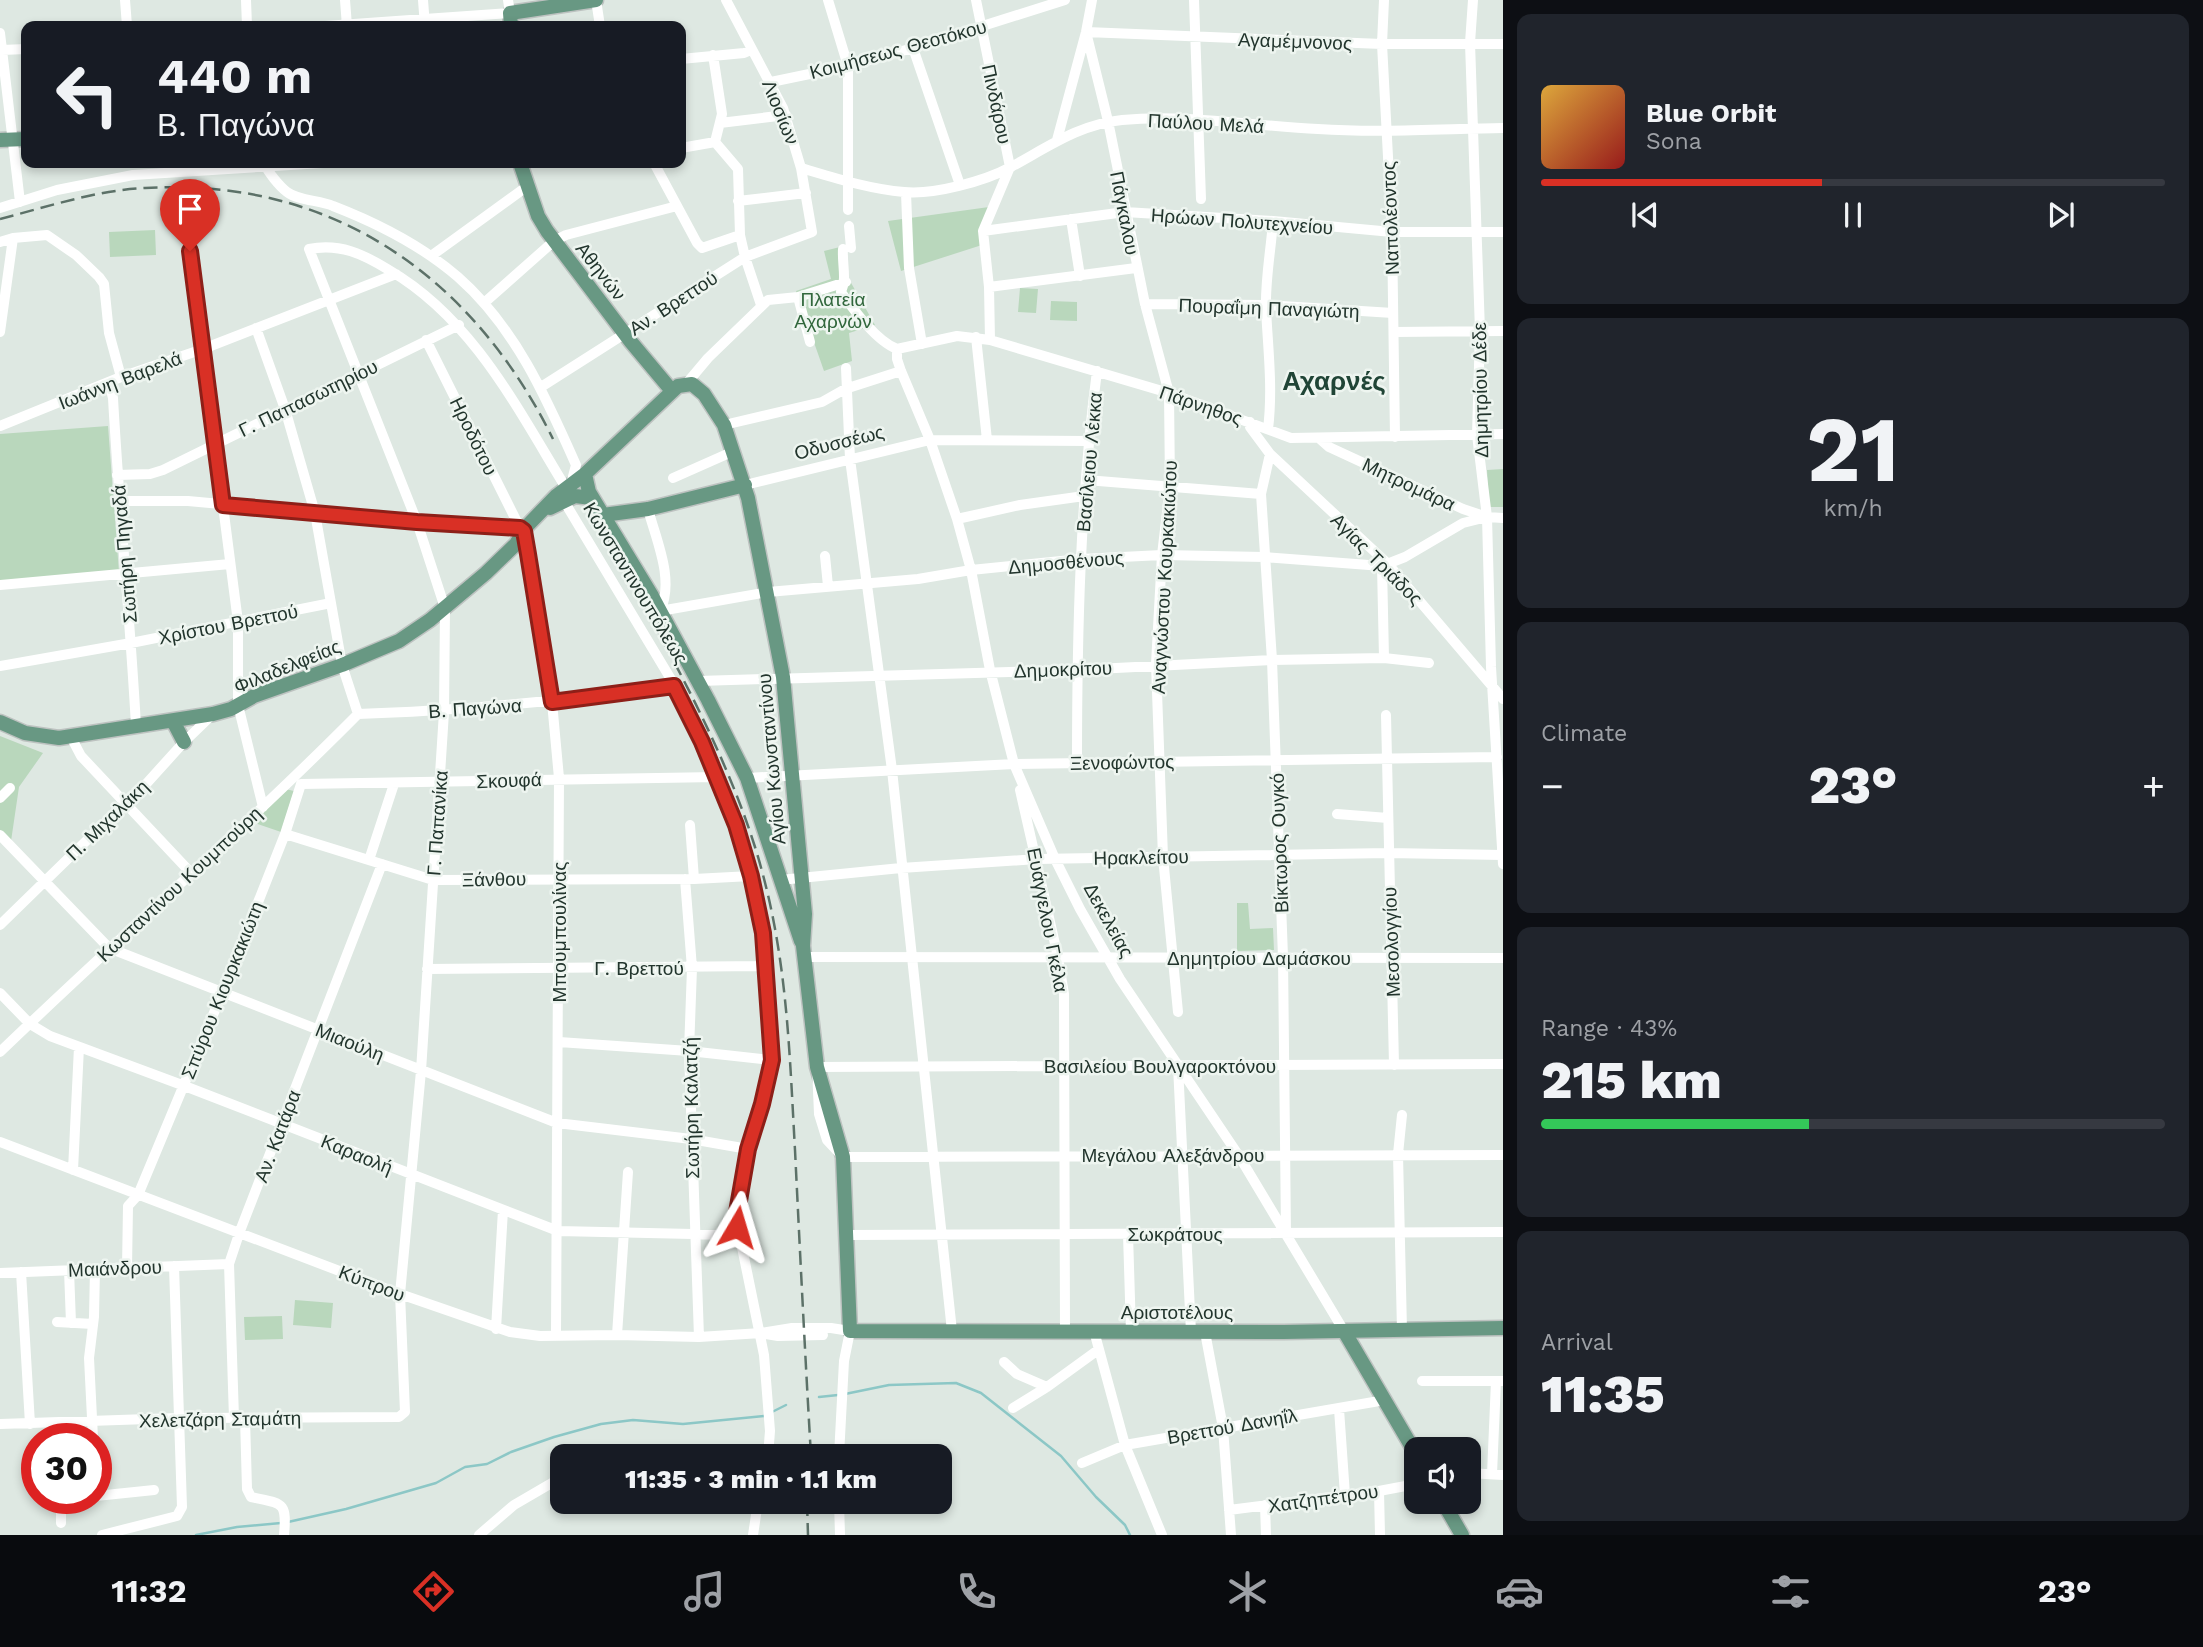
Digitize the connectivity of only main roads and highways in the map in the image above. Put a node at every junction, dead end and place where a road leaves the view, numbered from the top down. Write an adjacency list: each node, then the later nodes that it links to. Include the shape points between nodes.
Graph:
1 (596, 0): 2 (main road)
2 (510, 13)
3 (522, 168): 5 (main road, Αθηνών)
4 (527, 168): 5 (main road)
5 (529, 185): 6 (main road, Αθηνών, via 538,216 554,241)
6 (672, 391): 7 (main road, Φιλαδελφείας); 8 (main road, Αγίου Κωνσταντίνου, via 687,383 701,390 723,425)
7 (585, 474): 9 (main road, Φιλαδελφείας); 10 (main road, Κωνσταντινουπόλεως)
8 (745, 485): 11 (main road, Οδυσσέως); 15 (main road, Αγίου Κωνσταντίνου, via 783,677 805,914)
9 (567, 491): 10 (main road); 12 (main road, Φιλαδελφείας, via 522,530 500,560 399,641 213,714)
10 (592, 498): 11 (main road, Κωνσταντινουπόλεως)
11 (603, 515): 15 (main road, Κωνσταντινουπόλεως, via 660,611 747,778)
12 (173, 721): 13 (main road, Φιλαδελφείας, via 51,738); 14 (main road)
13 (0, 722)
14 (184, 742)
15 (804, 951): 17 (main road, Αγίου Κωνσταντίνου, via 817,1068 843,1157)
16 (1503, 1328): 18 (main road, Αριστοτέλους)
17 (850, 1331): 18 (main road, Αριστοτέλους)
18 (1344, 1331): 19 (main road, Δεκελείας)
19 (1406, 1437)
20 (1450, 1514): 21 (main road)
21 (1462, 1535)

